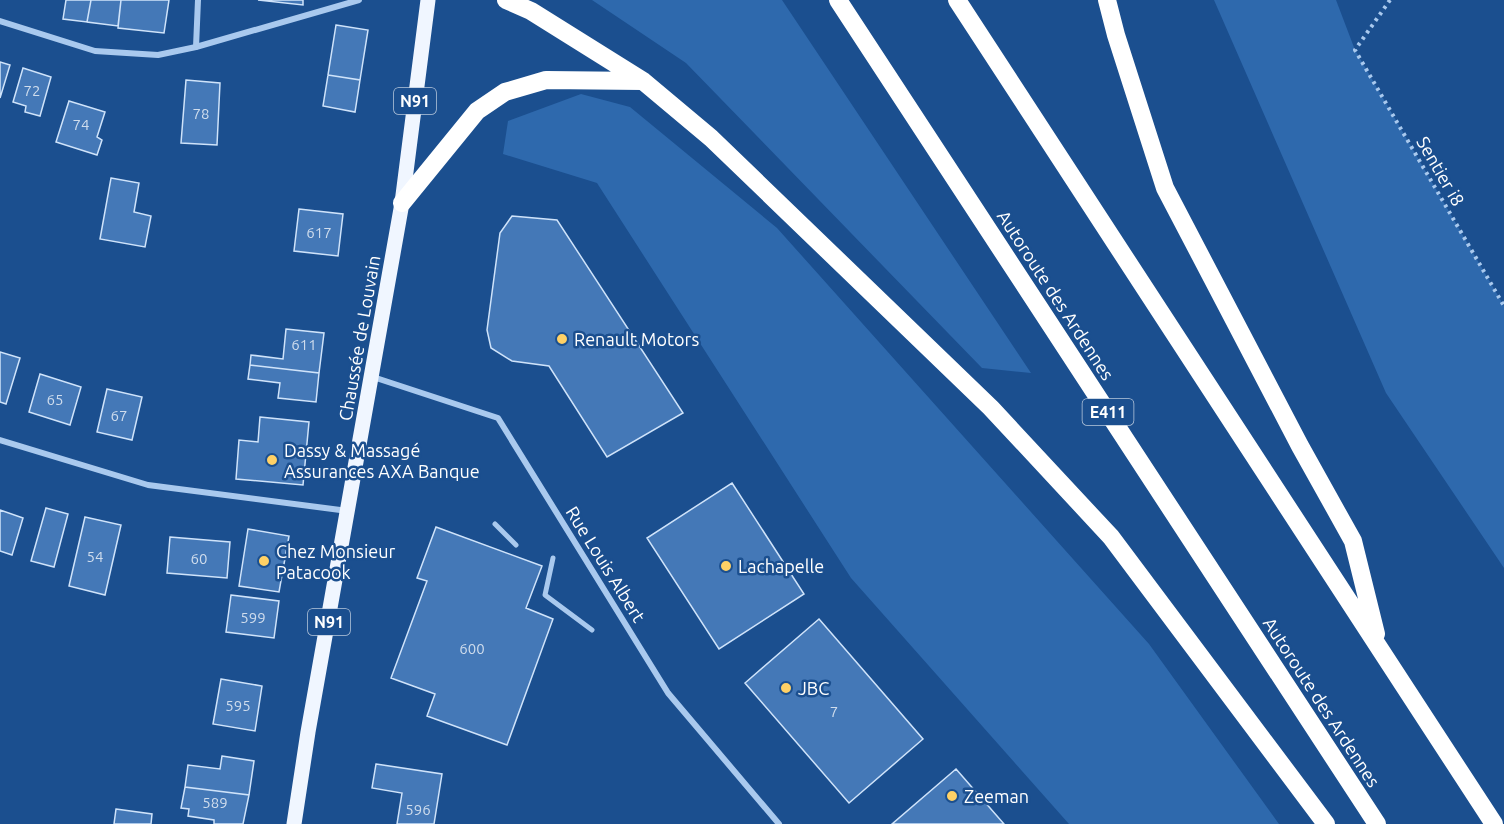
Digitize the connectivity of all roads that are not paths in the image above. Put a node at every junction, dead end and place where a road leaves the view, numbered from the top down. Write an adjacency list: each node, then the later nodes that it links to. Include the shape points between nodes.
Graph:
1 (198, 0): 9 (street)
2 (359, 0): 9 (street)
3 (428, 0): 11 (main road, Chaussée de Louvain / N91)
4 (506, 0): 10 (highway, via 531,10)
5 (838, 0): 23 (highway, Autoroute des Ardennes / E411)
6 (957, 0): 19 (highway)
7 (1107, 0): 19 (highway, via 1165,188 1353,541)
8 (0, 21): 9 (street, via 95,51 158,55)
9 (196, 48)
10 (643, 81): 11 (highway, via 546,80 505,92 477,111); 22 (highway, via 711,138 992,408 1111,537)
11 (402, 203): 12 (main road, Chaussée de Louvain / N91)
12 (372, 376): 14 (main road, Chaussée de Louvain / N91); 21 (street, Rue Louis Albert, via 498,418 669,693)
13 (0, 440): 14 (street, via 148,485)
14 (349, 511): 20 (main road, Chaussée de Louvain / N91)
15 (495, 524): 16 (street)
16 (516, 545)
17 (553, 558): 18 (street, via 545,595)
18 (592, 630)
19 (1380, 647): 24 (highway)
20 (294, 824)
21 (779, 824)
22 (1326, 824)
23 (1377, 824)
24 (1494, 824)

